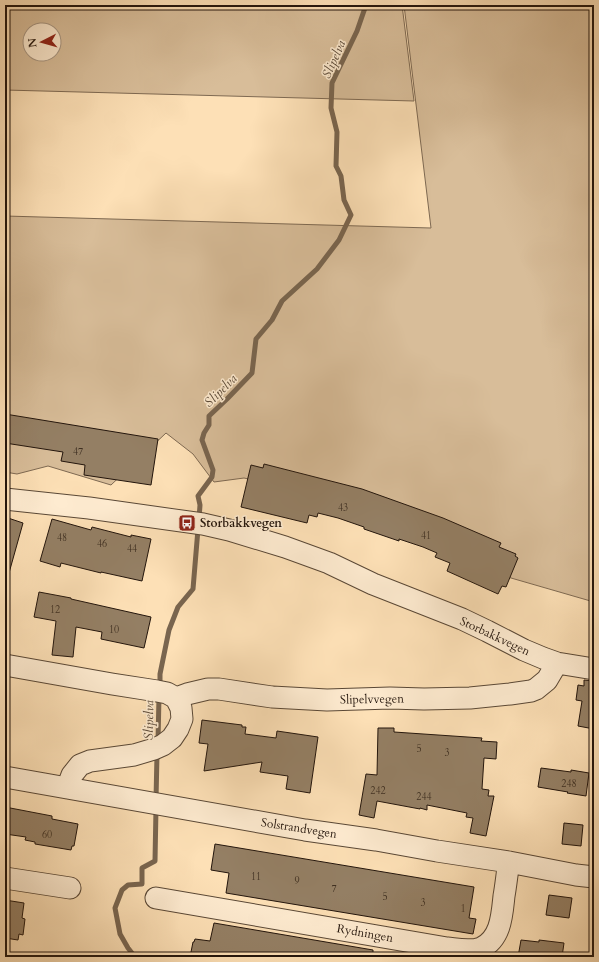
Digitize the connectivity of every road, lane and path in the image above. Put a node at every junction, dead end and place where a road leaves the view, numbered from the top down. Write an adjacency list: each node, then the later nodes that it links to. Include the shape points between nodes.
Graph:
1 (5, 499): 2 (street, Storbakkvegen, via 89,508 224,528 286,547 329,564 462,619 524,650)
2 (557, 663): 4 (street, Storbakkvegen); 5 (street, Slipelvvegen, via 546,680 536,689 470,698 327,700 272,697 208,689)
3 (5, 665): 5 (street, via 157,691)
4 (594, 669)
5 (176, 698): 7 (street, via 181,708 182,719 172,738 163,745 144,752 80,765 72,775)
6 (5, 777): 7 (street, Solstrandvegen)
7 (67, 788): 8 (street, Solstrandvegen, via 305,830)
8 (508, 862): 9 (street, Solstrandvegen); 12 (street, Rydningen, via 501,921 496,933 481,948 466,950)
9 (594, 877)
10 (5, 878): 11 (street)
11 (70, 888)
12 (156, 898)

